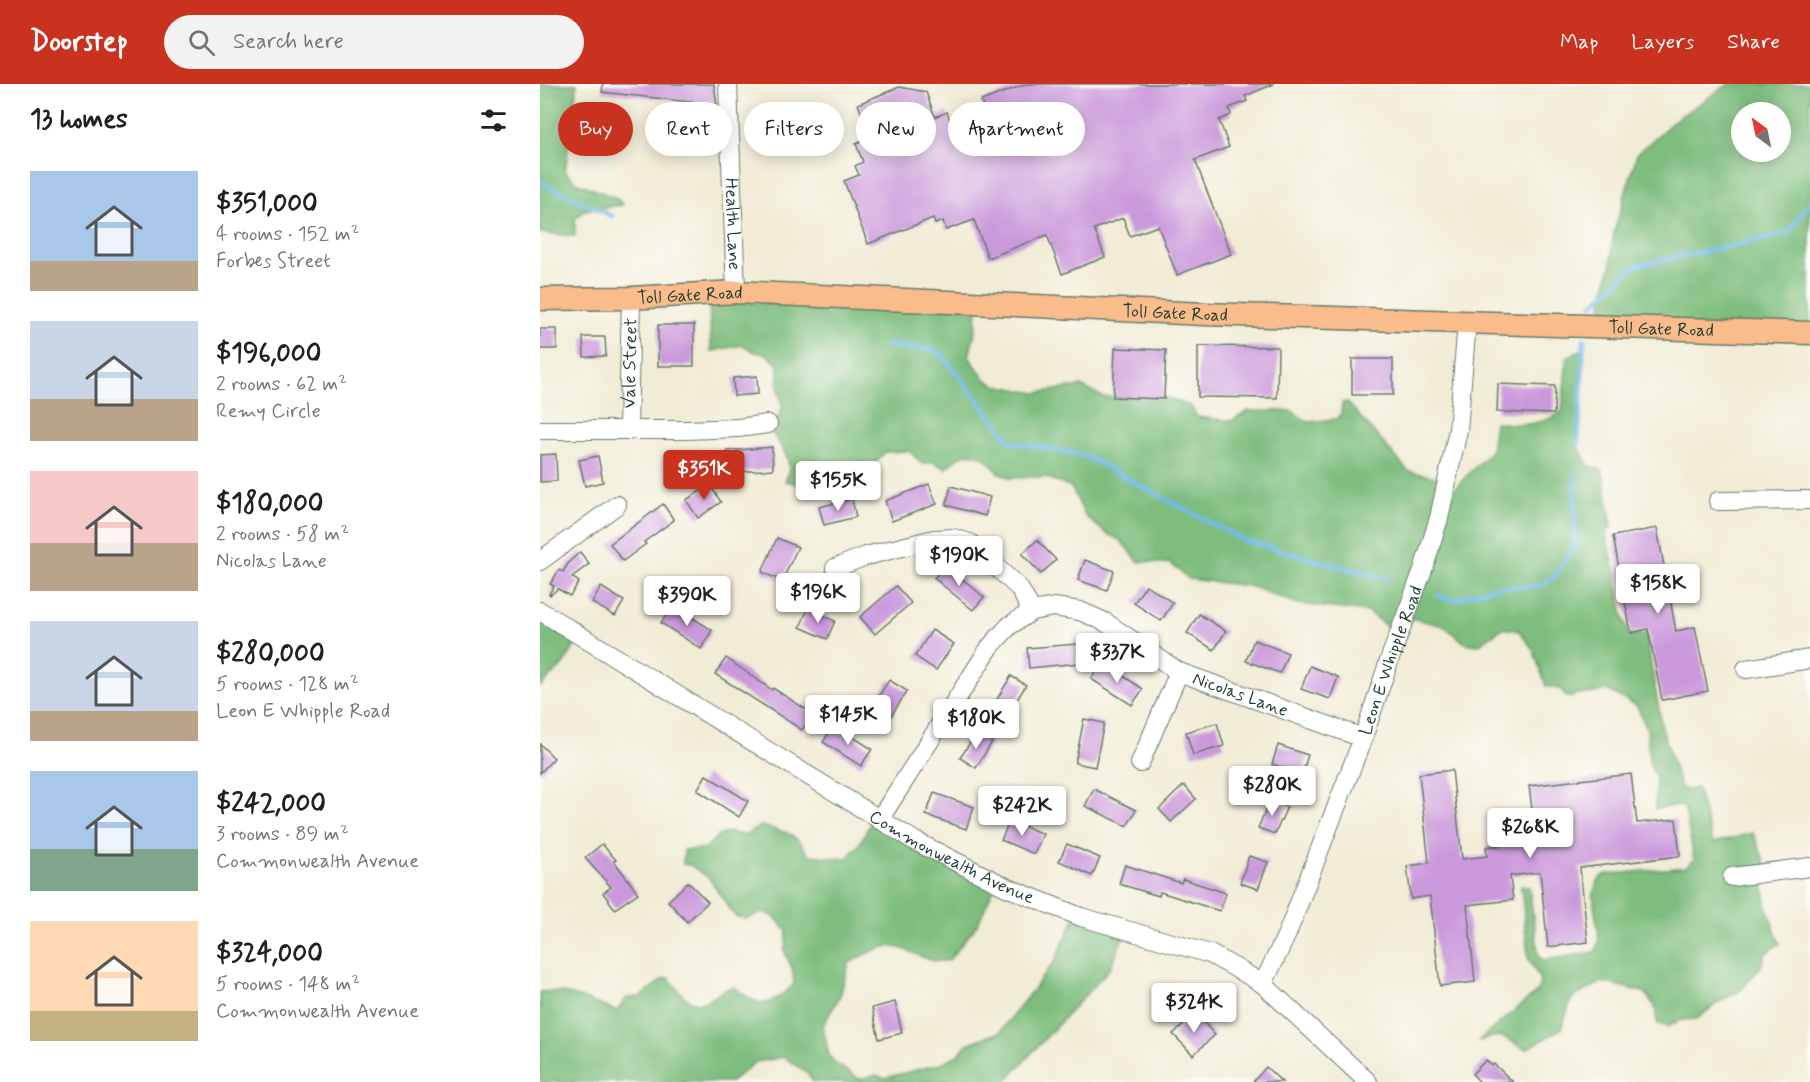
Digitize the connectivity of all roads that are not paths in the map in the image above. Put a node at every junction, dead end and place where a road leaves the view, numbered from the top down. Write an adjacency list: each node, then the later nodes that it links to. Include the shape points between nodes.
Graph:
1 (728, 84): 2 (street, Health Lane)
2 (736, 292): 3 (main road, Toll Gate Road); 5 (main road, Toll Gate Road, via 1195,314)
3 (631, 298): 4 (main road, Toll Gate Road); 8 (street, Vale Street)
4 (540, 299)
5 (1467, 322): 6 (main road, Toll Gate Road); 20 (street, Leon E Whipple Road, via 1458,430 1439,518)
6 (1810, 333)
7 (768, 424): 8 (street)
8 (628, 429): 9 (street)
9 (540, 430)
10 (1810, 500): 11 (street)
11 (1718, 501)
12 (617, 505): 13 (street)
13 (540, 561)
14 (835, 568): 16 (street, via 866,556 953,538 970,543 1019,588)
15 (540, 611): 22 (street, Commonwealth Avenue)
16 (1032, 611): 19 (street, Nicolas Lane, via 1080,611 1105,622); 22 (street, via 1009,626 990,647)
17 (1810, 659): 18 (street)
18 (1746, 669)
19 (1179, 672): 20 (street, Nicolas Lane); 21 (street)
20 (1363, 738): 25 (street, Leon E Whipple Road, via 1287,934)
21 (1140, 764)
22 (879, 820): 25 (street, Commonwealth Avenue, via 1006,887 1081,917 1210,954)
23 (1810, 867): 24 (street)
24 (1732, 877)
25 (1263, 984): 26 (street, Commonwealth Avenue)
26 (1368, 1082)

